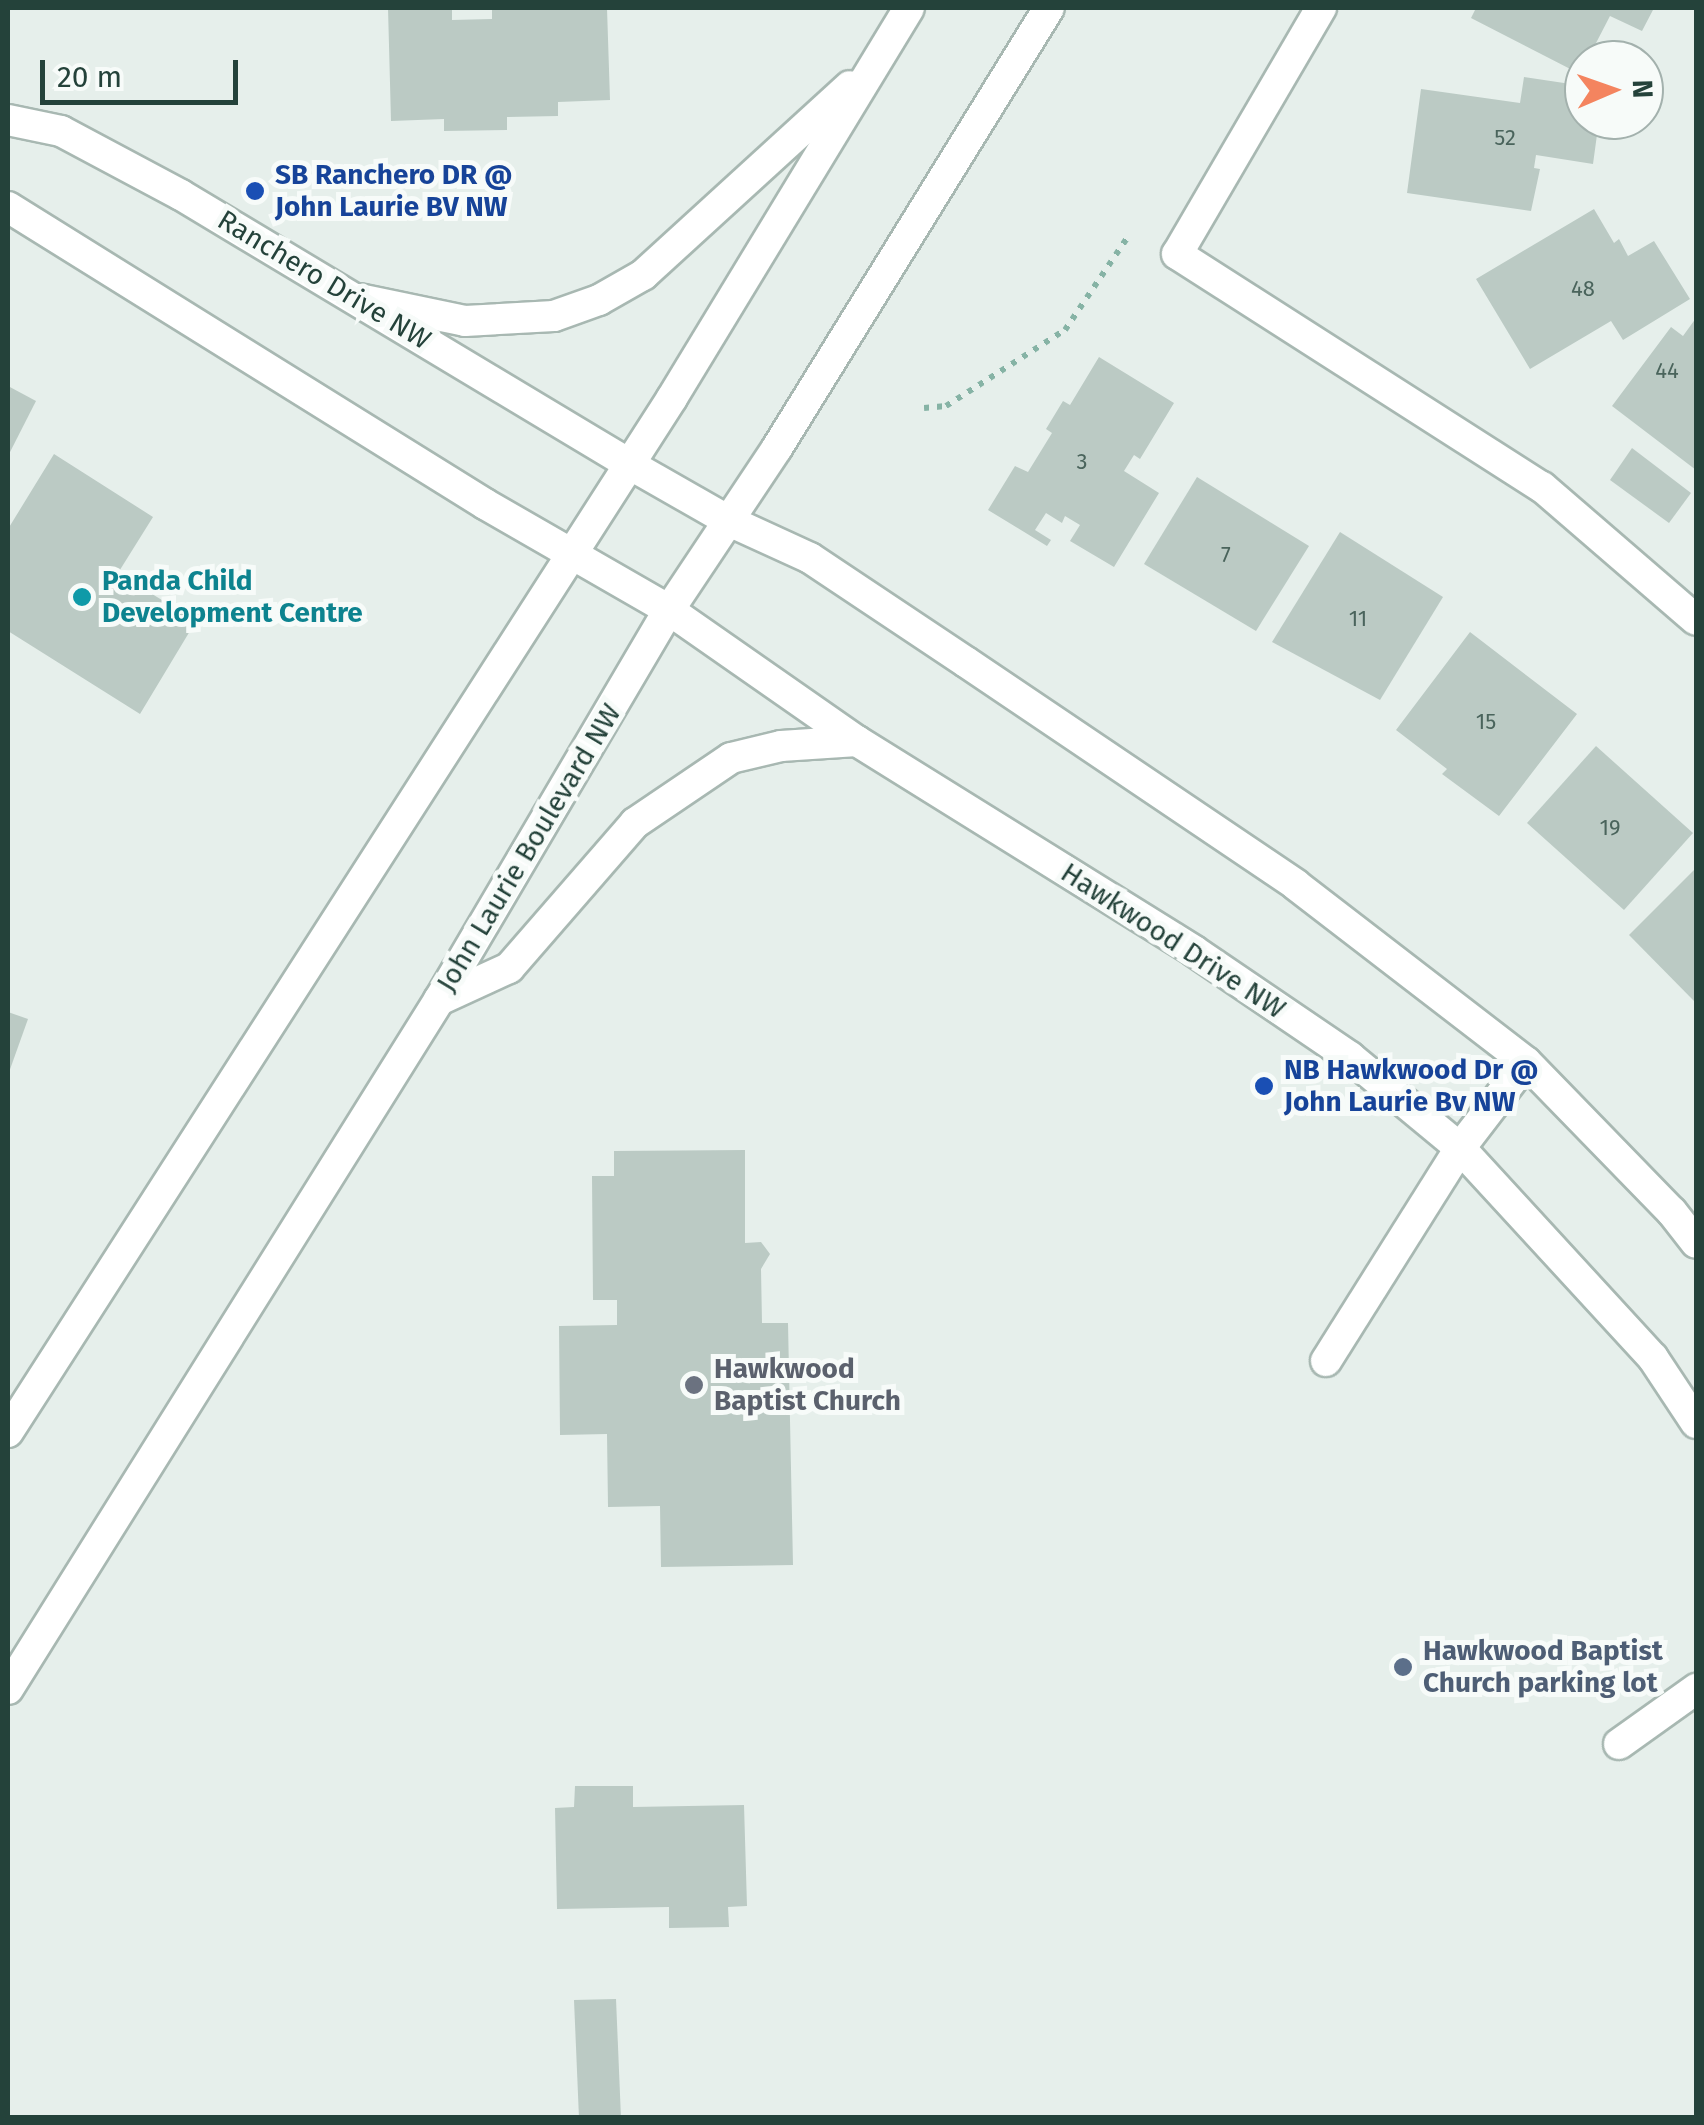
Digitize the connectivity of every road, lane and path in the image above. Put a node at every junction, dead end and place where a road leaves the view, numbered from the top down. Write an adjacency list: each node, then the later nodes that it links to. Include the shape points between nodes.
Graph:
1 (909, 8): 4 (main road)
2 (1049, 8): 11 (main road, John Laurie Boulevard NW)
3 (1321, 8): 7 (main road)
4 (874, 64): 8 (main road, via 644,274 599,300 554,316 465,321); 10 (main road)
5 (8, 120): 8 (main road, Ranchero Drive NW, via 61,131)
6 (8, 207): 12 (main road)
7 (1177, 254): 9 (path, via 1136,225 1065,330 946,406); 14 (main road, via 1542,487)
8 (360, 299): 10 (main road, Ranchero Drive NW)
9 (924, 408)
10 (629, 464): 11 (main road); 12 (main road)
11 (727, 520): 13 (main road, John Laurie Boulevard NW); 17 (main road, via 810,558 1296,884)
12 (570, 552): 13 (main road, Hawkwood Drive NW); 22 (main road)
13 (670, 610): 15 (main road, Hawkwood Drive NW); 16 (main road, John Laurie Boulevard NW)
14 (1696, 620)
15 (857, 741): 16 (main road, via 781,746 731,758 635,823 509,968); 18 (main road, Hawkwood Drive NW, via 1194,950 1350,1057)
16 (439, 1000): 23 (main road, John Laurie Boulevard NW)
17 (1526, 1062): 18 (main road); 19 (main road)
18 (1460, 1148): 20 (main road); 21 (main road, Hawkwood Drive NW, via 1652,1358)
19 (1696, 1243)
20 (1326, 1361)
21 (1696, 1423)
22 (8, 1432)
23 (8, 1689)
24 (1696, 1689): 25 (main road)
25 (1618, 1744)

